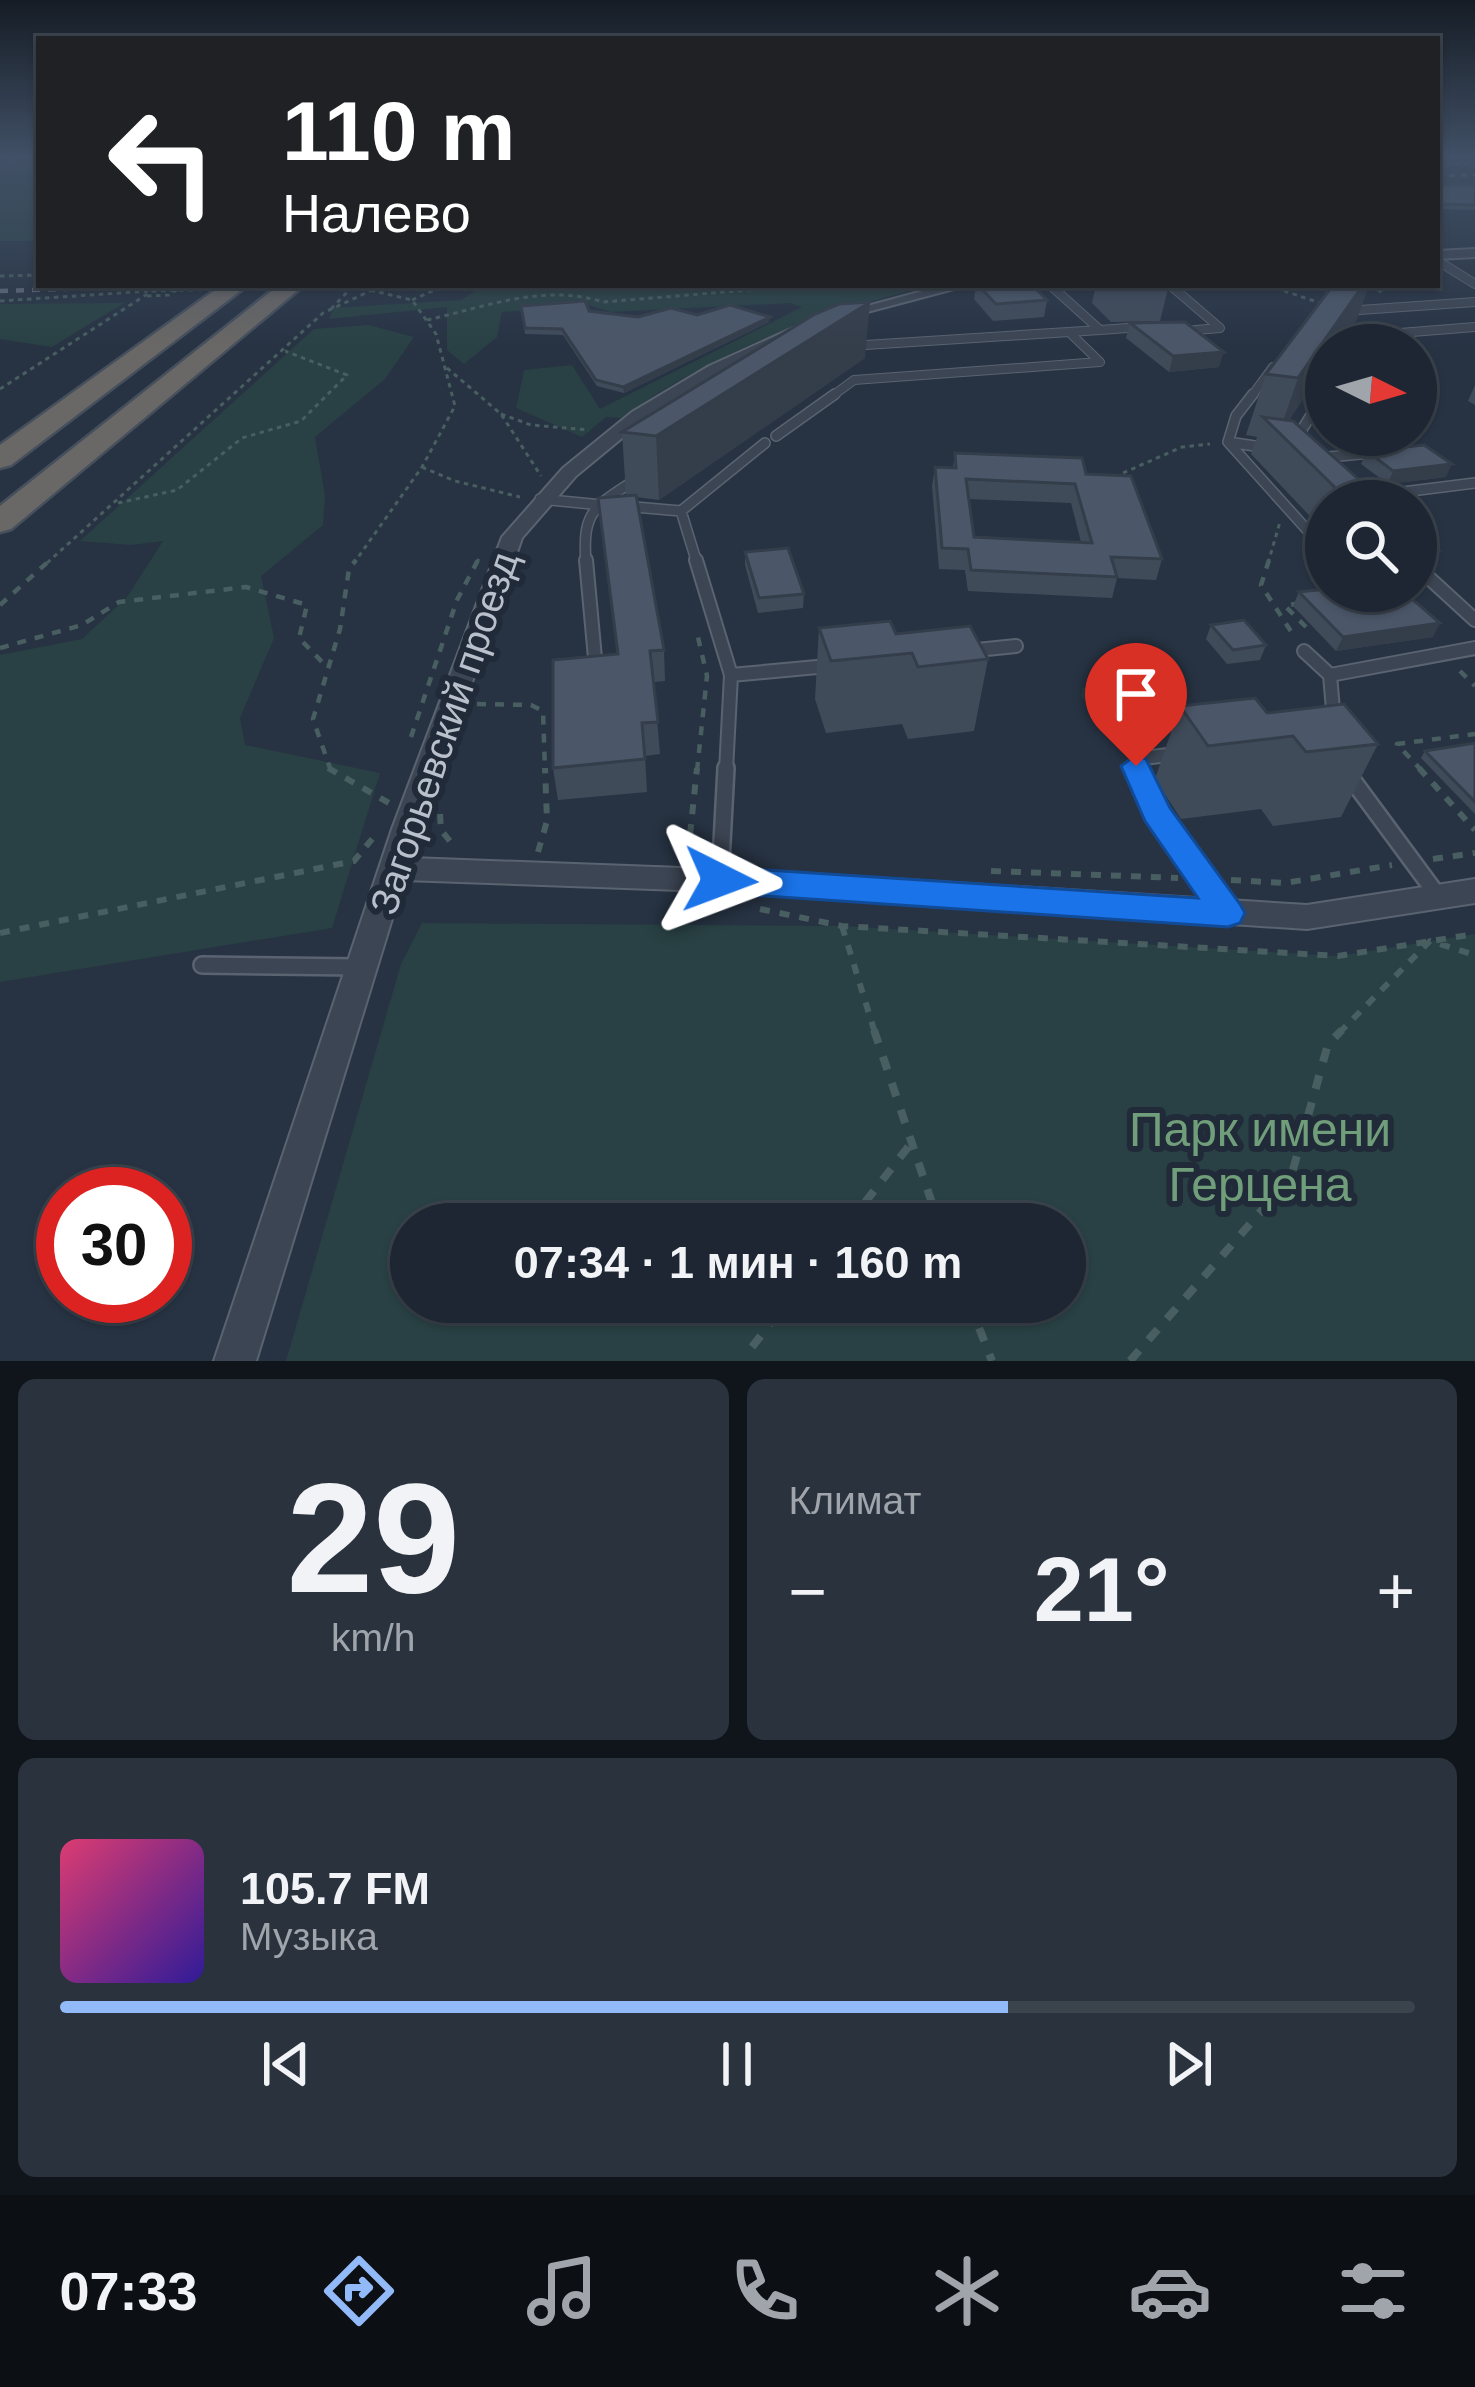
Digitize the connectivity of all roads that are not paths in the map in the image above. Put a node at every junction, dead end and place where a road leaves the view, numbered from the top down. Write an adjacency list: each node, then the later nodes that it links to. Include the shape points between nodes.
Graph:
1 (1475, 253): 2 (street)
2 (1440, 258)
3 (1440, 260): 4 (lane)
4 (1475, 284)
5 (233, 288): 23 (highway)
6 (289, 288): 31 (highway)
7 (949, 288): 28 (street, Загорьевский проезд, via 859,309 766,344 660,404)
8 (1053, 288): 14 (lane)
9 (1173, 288): 17 (lane, via 1220,328)
10 (1475, 302): 11 (lane)
11 (1329, 312)
12 (1148, 326): 14 (lane)
13 (1475, 327): 15 (lane)
14 (1100, 329): 16 (lane)
15 (1437, 330)
16 (1069, 332): 18 (lane, via 848,346); 30 (lane, via 1100,362 854,380)
17 (1168, 332)
18 (830, 354)
19 (1274, 365): 21 (lane, via 1236,416)
20 (1305, 425): 21 (lane, via 1289,451)
21 (1228, 442): 32 (lane)
22 (1341, 456): 24 (lane)
23 (0, 459)
24 (1299, 460)
25 (655, 466): 29 (lane)
26 (1475, 483): 27 (lane)
27 (1437, 488)
28 (536, 493): 29 (lane); 46 (street, Загорьевский проезд, via 512,537)
29 (598, 504): 30 (lane); 42 (lane, via 583,527)
30 (681, 511): 40 (lane)
31 (0, 522)
32 (1305, 527)
33 (1437, 585): 34 (lane)
34 (1475, 620)
35 (1016, 646): 38 (lane)
36 (1475, 648): 41 (lane)
37 (1304, 650): 41 (lane)
38 (945, 654)
39 (850, 663): 40 (lane)
40 (731, 675): 47 (lane)
41 (1330, 675): 43 (lane)
42 (597, 681)
43 (1336, 740)
44 (1196, 751): 50 (lane, via 1136,766 1156,813)
45 (1338, 761): 49 (lane)
46 (395, 869): 47 (street); 52 (street, Загорьевский проезд)
47 (720, 870): 50 (street)
48 (1475, 891): 49 (street)
49 (1438, 896): 50 (street, via 1307,917)
50 (1228, 913)
51 (202, 965): 52 (lane)
52 (361, 967): 53 (street, Загорьевский проезд)
53 (236, 1361)

